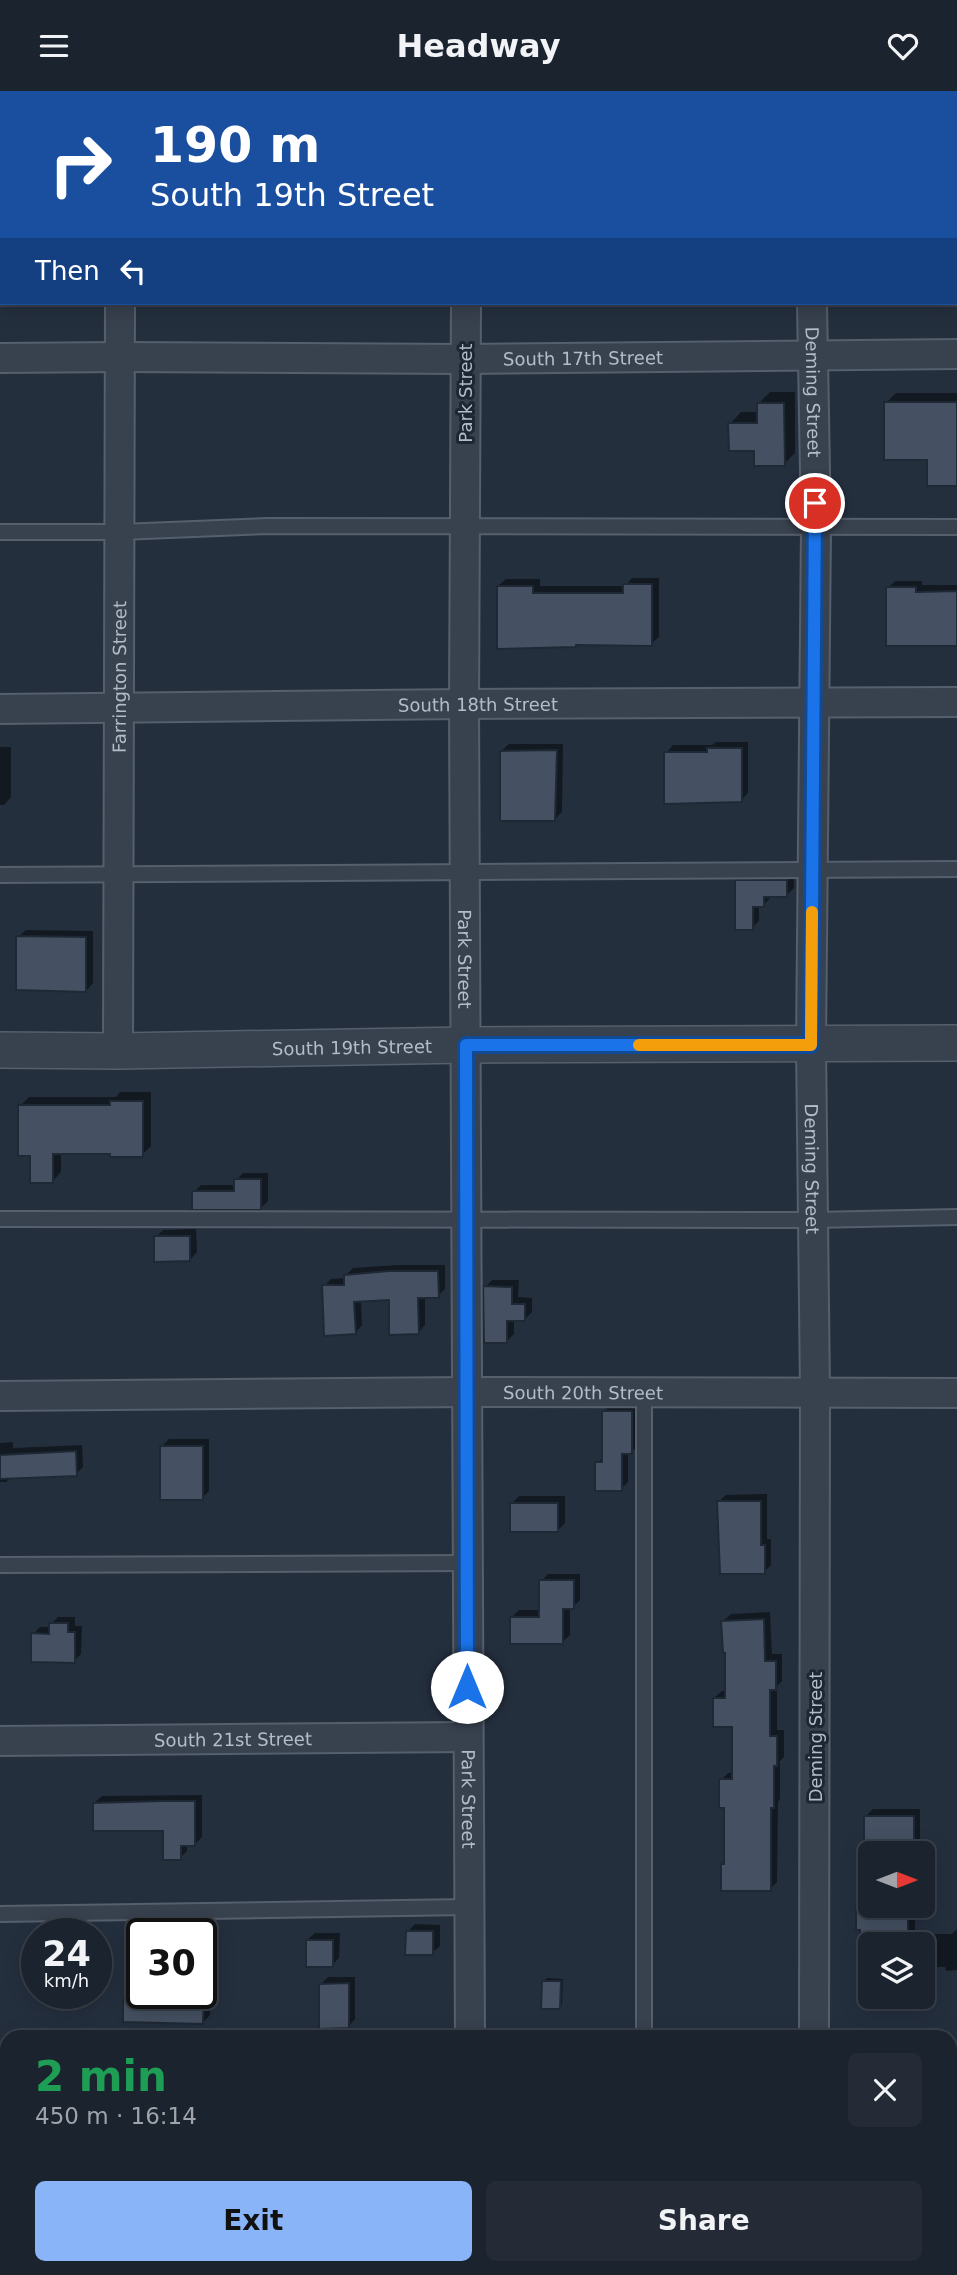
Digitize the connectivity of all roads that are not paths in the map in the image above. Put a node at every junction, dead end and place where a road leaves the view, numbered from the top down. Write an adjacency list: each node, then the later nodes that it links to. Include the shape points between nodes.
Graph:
1 (120, 305): 6 (street, Farrington Street)
2 (466, 305): 8 (street, Park Street)
3 (812, 305): 5 (street, Deming Street)
4 (957, 354): 5 (street, South 17th Street)
5 (812, 355): 8 (street, South 17th Street); 10 (street, Deming Street)
6 (120, 357): 7 (street, South 17th Street); 8 (street, South 17th Street); 13 (street, Farrington Street)
7 (0, 358)
8 (465, 359): 9 (street, Park Street)
9 (465, 527): 10 (lane); 13 (lane, via 268,526); 16 (street, Park Street)
10 (816, 527): 11 (lane); 14 (street, Deming Street)
11 (957, 527)
12 (0, 532): 13 (lane)
13 (120, 532): 17 (street, Farrington Street)
14 (813, 702): 15 (street, South 18th Street); 16 (street, South 18th Street); 20 (street, Deming Street)
15 (957, 702)
16 (464, 704): 17 (street, South 18th Street); 21 (street, Park Street)
17 (119, 706): 18 (street, South 18th Street); 22 (street, Farrington Street)
18 (0, 709)
19 (957, 869): 20 (lane)
20 (812, 870): 21 (lane); 26 (street, Deming Street)
21 (466, 871): 22 (lane); 25 (street, Park Street)
22 (119, 872): 23 (lane); 28 (street, Farrington Street)
23 (0, 874)
24 (957, 1044): 26 (street, South 19th Street)
25 (466, 1045): 26 (street, South 19th Street); 28 (street, South 19th Street); 31 (street, Park Street)
26 (811, 1045): 32 (street, Deming Street)
27 (0, 1050): 28 (street, South 19th Street)
28 (118, 1051)
29 (957, 1217): 32 (lane)
30 (0, 1219): 31 (lane)
31 (468, 1220): 32 (lane); 33 (street, Park Street)
32 (813, 1220): 35 (street, Deming Street)
33 (468, 1392): 34 (street, South 20th Street); 37 (street, South 20th Street); 38 (street, Park Street)
34 (644, 1392): 35 (street, South 20th Street); 45 (lane)
35 (815, 1392): 36 (street, South 20th Street); 46 (street, Deming Street)
36 (957, 1393)
37 (0, 1396)
38 (468, 1563): 39 (lane); 40 (street, Park Street)
39 (0, 1565)
40 (467, 1737): 41 (street, South 21st Street); 42 (street, Park Street)
41 (0, 1741)
42 (469, 1907): 43 (lane); 44 (street, Park Street)
43 (0, 1914)
44 (470, 2030)
45 (644, 2030)
46 (814, 2030)

